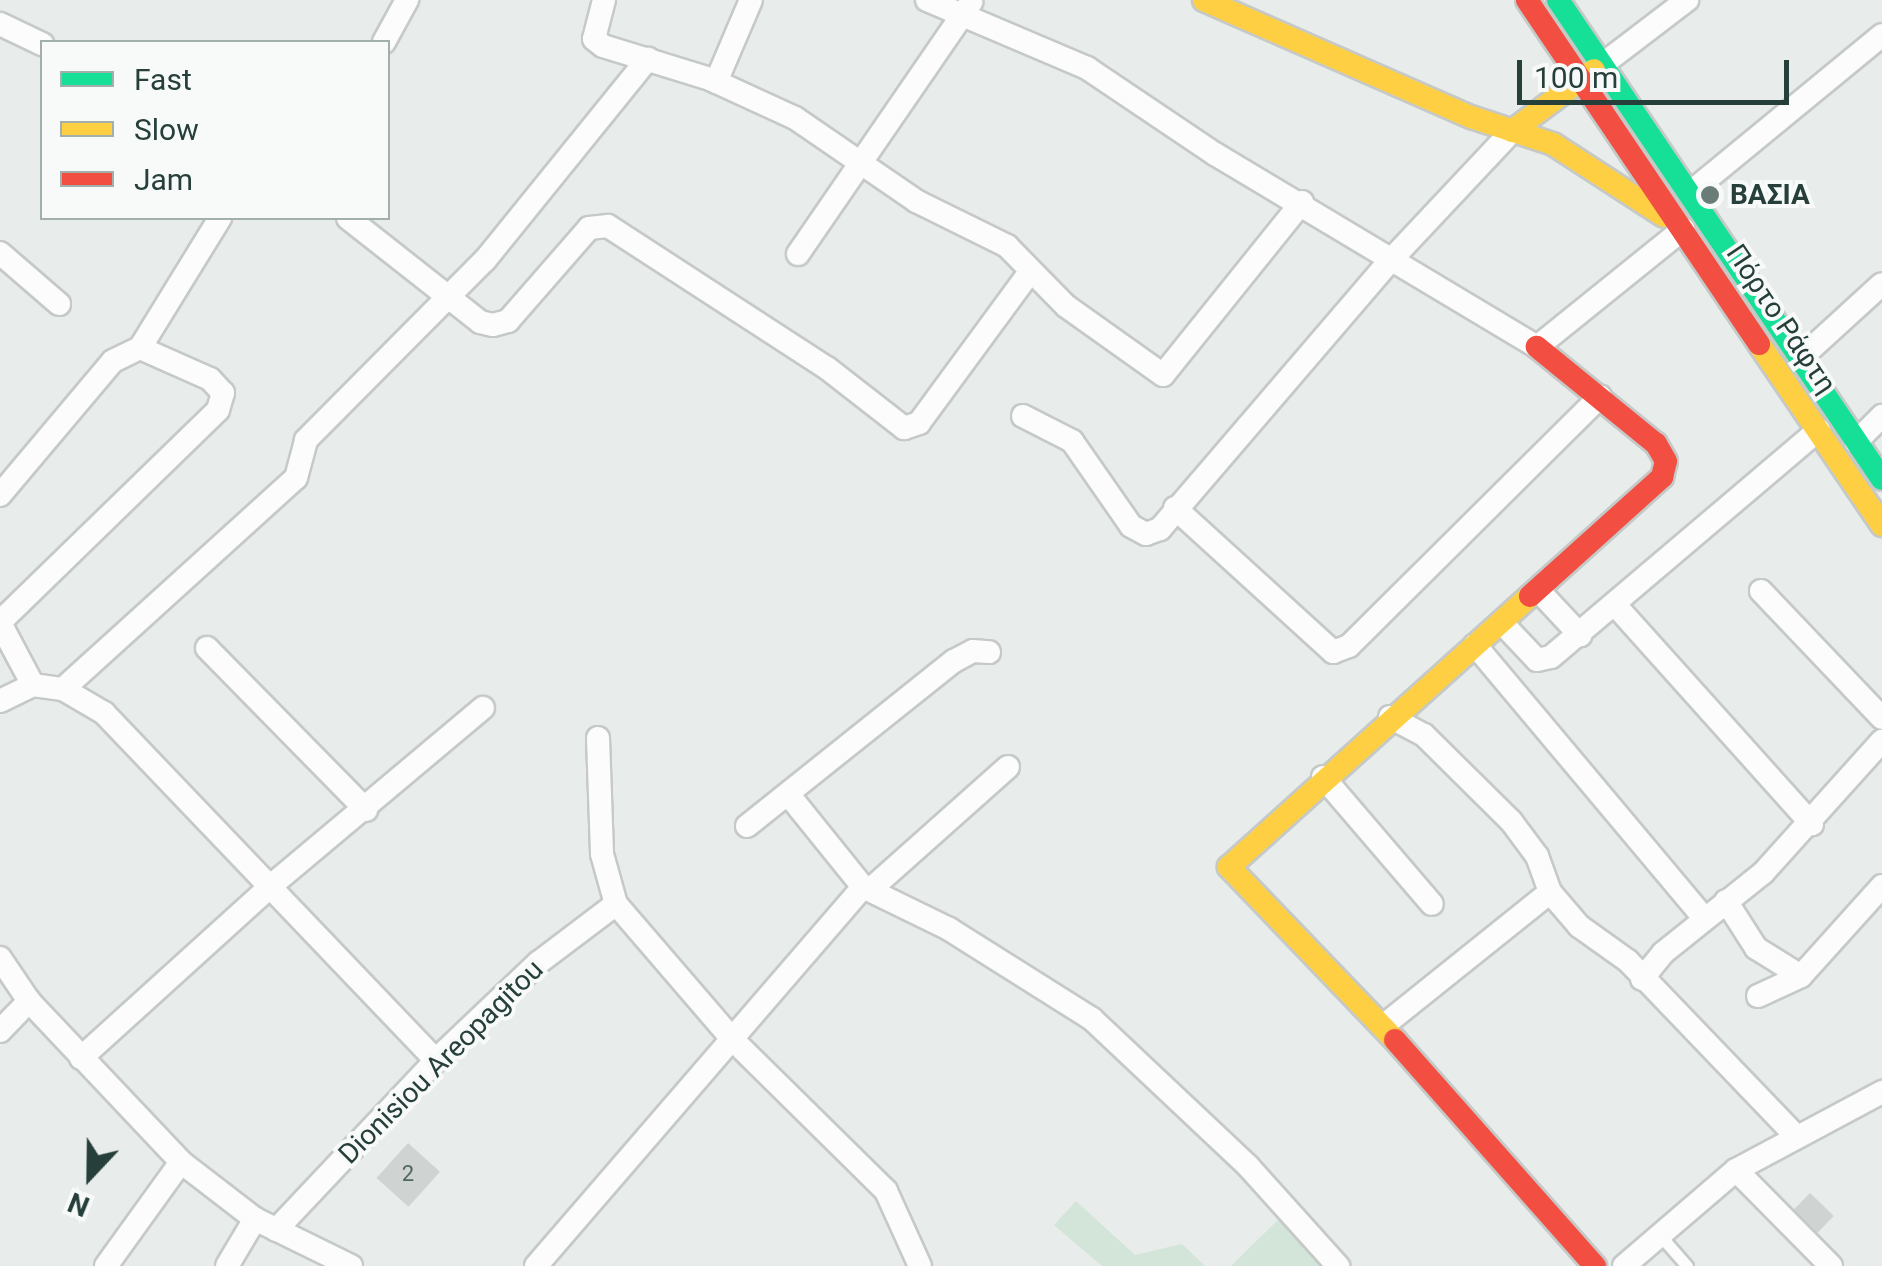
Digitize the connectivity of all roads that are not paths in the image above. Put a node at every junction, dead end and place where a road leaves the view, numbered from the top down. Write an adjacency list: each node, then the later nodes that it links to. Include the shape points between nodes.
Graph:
1 (5, 0): 12 (street)
2 (407, 0): 15 (street)
3 (604, 0): 17 (street, via 594,38)
4 (751, 0): 20 (street)
5 (928, 0): 10 (street)
6 (1204, 0): 11 (street)
7 (1527, 0): 19 (street, Πόρτο Ράφτη)
8 (1558, 0): 18 (street, Πόρτο Ράφτη)
9 (1687, 0): 18 (street)
10 (967, 6): 22 (street); 24 (street, via 1087,68 1215,154)
11 (1234, 6): 21 (street)
12 (0, 11)
13 (0, 24): 16 (street)
14 (1882, 35): 23 (street)
15 (385, 40)
16 (40, 43)
17 (648, 59): 20 (street); 33 (street)
18 (1603, 64): 19 (street); 23 (street, Πόρτο Ράφτη)
19 (1580, 79): 21 (street); 27 (street, Πόρτο Ράφτη)
20 (716, 82): 22 (street, via 796,118)
21 (1512, 131): 27 (street, via 1553,144); 30 (street)
22 (865, 163): 29 (street); 31 (street, via 916,201 1007,246)
23 (1690, 192): 37 (street, Πόρτο Ράφτη)
24 (1302, 202): 30 (street); 31 (street, via 1163,375)
25 (219, 220): 35 (street)
26 (351, 220): 33 (street)
27 (1684, 229): 36 (street); 41 (street, Πόρτο Ράφτη)
28 (0, 253): 34 (street)
29 (798, 254)
30 (1390, 261): 36 (street); 45 (street)
31 (1030, 272): 33 (street, via 919,423 904,428 827,368 608,226 589,228 508,321 480,322)
32 (1882, 284): 37 (street)
33 (451, 298): 57 (street, via 306,440 296,478)
34 (59, 304)
35 (140, 348): 44 (street, via 113,361); 50 (street, via 210,379 223,394 218,410)
36 (1537, 348): 38 (street)
37 (1802, 356): 42 (street, Πόρτο Ράφτη)
38 (1600, 398): 45 (street, via 1349,646 1333,652); 47 (street, via 1656,444 1666,469)
39 (1023, 416): 45 (street, via 1072,441 1132,526 1146,534 1160,529)
40 (1882, 416): 42 (street)
41 (1820, 430): 46 (street, Πόρτο Ράφτη); 49 (street)
42 (1856, 442): 43 (street, Πόρτο Ράφτη)
43 (1882, 479)
44 (0, 495)
45 (1175, 508)
46 (1882, 524)
47 (1538, 590): 51 (street); 52 (street)
48 (1761, 591): 61 (street)
49 (1618, 607): 52 (street); 68 (street)
50 (0, 622): 56 (street)
51 (1502, 624): 52 (street, via 1538,660); 53 (street)
52 (1580, 635)
53 (1476, 645): 60 (street); 77 (street)
54 (207, 648): 67 (street)
55 (990, 652): 66 (street, via 973,651 954,661)
56 (33, 685): 57 (street); 58 (street)
57 (62, 688): 70 (street, via 104,713)
58 (0, 701)
59 (483, 708): 67 (street)
60 (1390, 717): 65 (street); 73 (street, via 1424,735 1511,821 1538,856)
61 (1882, 718)
62 (598, 738): 75 (street, via 602,854)
63 (1882, 741): 68 (street)
64 (1008, 767): 72 (street)
65 (1323, 778): 76 (street); 83 (street, via 1229,868)
66 (788, 794): 69 (street); 72 (street)
67 (366, 810): 70 (street)
68 (1812, 824): 74 (street)
69 (747, 826)
70 (273, 884): 86 (street); 87 (street)
71 (1882, 886): 79 (street)
72 (868, 888): 85 (street); 99 (street, via 1092,1019 1262,1179)
73 (1550, 892): 80 (street); 83 (street)
74 (1726, 902): 77 (street); 79 (street, via 1756,948)
75 (616, 904): 85 (street); 87 (street, Dionisiou Areopagitou, via 538,963)
76 (1432, 904)
77 (1704, 918): 80 (street)
78 (0, 958): 82 (street)
79 (1801, 976): 81 (street)
80 (1642, 979): 89 (street)
81 (1758, 996)
82 (29, 1001): 84 (street); 86 (street)
83 (1382, 1026): 100 (street)
84 (0, 1031)
85 (732, 1039): 97 (street); 98 (street, via 886,1191)
86 (82, 1058): 90 (street)
87 (436, 1060): 92 (street, Dionisiou Areopagitou)
88 (1882, 1092): 89 (street)
89 (1794, 1134): 91 (street)
90 (181, 1162): 92 (street); 94 (street)
91 (1736, 1170): 93 (street); 103 (street)
92 (265, 1225): 95 (street, Dionisiou Areopagitou); 96 (street)
93 (1658, 1233): 101 (street); 102 (lane)
94 (106, 1266)
95 (227, 1266)
96 (351, 1266)
97 (536, 1266)
98 (920, 1266)
99 (1338, 1266)
100 (1594, 1266)
101 (1624, 1266)
102 (1687, 1266)
103 (1830, 1266)

